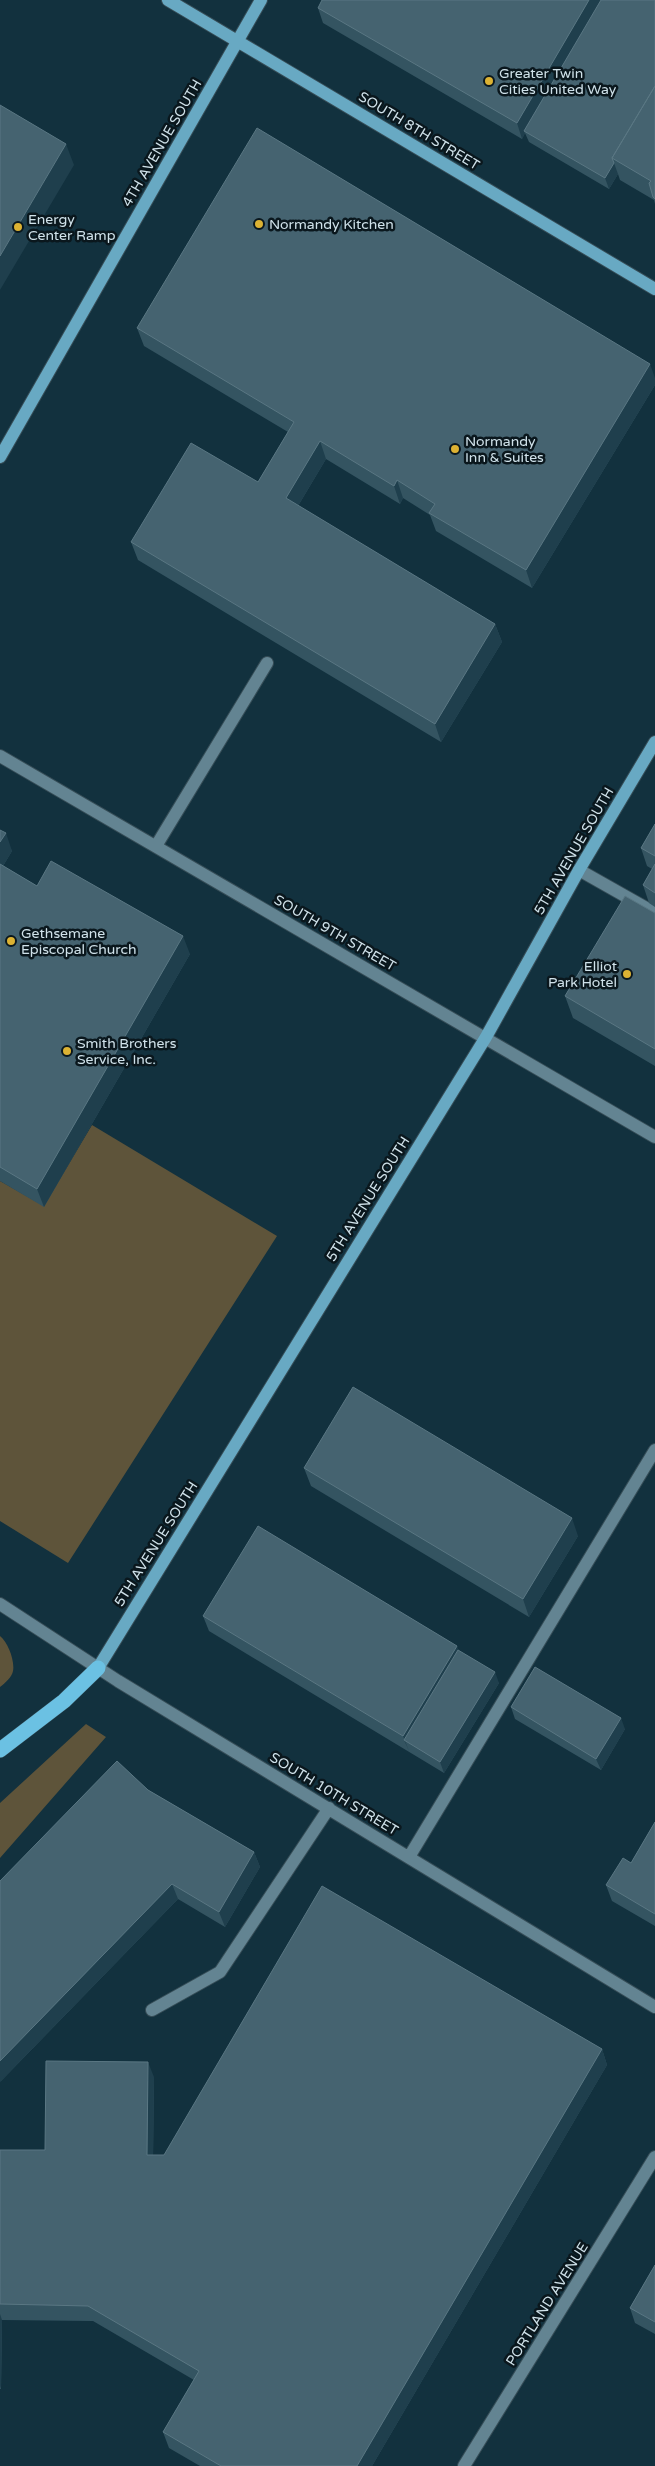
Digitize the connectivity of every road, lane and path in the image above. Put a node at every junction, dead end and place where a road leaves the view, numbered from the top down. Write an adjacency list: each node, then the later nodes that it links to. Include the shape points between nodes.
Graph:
1 (168, 0): 3 (main road, SOUTH 8TH STREET)
2 (262, 0): 3 (main road, 4TH AVENUE SOUTH)
3 (238, 41): 4 (main road, SOUTH 8TH STREET); 5 (main road, 4TH AVENUE SOUTH)
4 (655, 289)
5 (0, 457)
6 (267, 663): 9 (street)
7 (655, 742): 10 (main road, 5TH AVENUE SOUTH)
8 (0, 756): 9 (street, SOUTH 9TH STREET)
9 (156, 846): 12 (street, SOUTH 9TH STREET)
10 (578, 870): 11 (street); 12 (main road, 5TH AVENUE SOUTH)
11 (655, 913)
12 (486, 1037): 13 (street, SOUTH 9TH STREET); 16 (main road, 5TH AVENUE SOUTH)
13 (655, 1137)
14 (655, 1450): 19 (street)
15 (0, 1604): 16 (street, SOUTH 10TH STREET)
16 (98, 1668): 17 (highway, via 64,1700); 18 (street, SOUTH 10TH STREET)
17 (0, 1750)
18 (329, 1808): 19 (street, SOUTH 10TH STREET); 21 (street, via 220,1972)
19 (409, 1858): 20 (street, SOUTH 10TH STREET)
20 (655, 2007)
21 (152, 2010)
22 (655, 2157): 23 (street, PORTLAND AVENUE)
23 (464, 2466)

